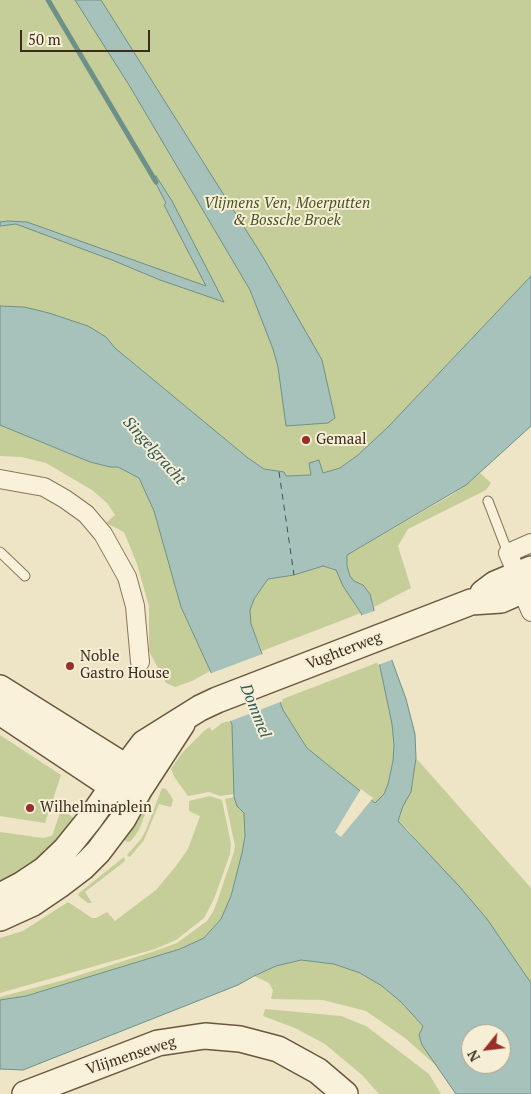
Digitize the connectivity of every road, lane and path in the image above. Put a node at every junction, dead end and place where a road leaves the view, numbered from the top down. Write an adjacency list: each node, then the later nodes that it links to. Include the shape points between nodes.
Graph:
1 (0, 479): 7 (street, via 51,491 86,514 103,534 127,577 135,606)
2 (488, 501): 6 (lane)
3 (531, 543): 6 (street, Vughterweg)
4 (0, 552): 5 (lane)
5 (25, 576)
6 (525, 588): 10 (main road, Vughterweg, via 501,600 471,602 217,700)
7 (140, 662)
8 (0, 688): 11 (main road)
9 (0, 712): 11 (main road)
10 (185, 719): 11 (main road, via 144,743); 12 (main road)
11 (119, 777): 12 (main road, via 132,774); 13 (main road, via 65,850 44,870)
12 (139, 790): 14 (main road, via 111,836 83,867 33,903)
13 (0, 896)
14 (0, 918)
15 (25, 1094): 16 (main road, Vlijmenseweg, via 158,1044 205,1036 278,1048 318,1071)
16 (344, 1094)

